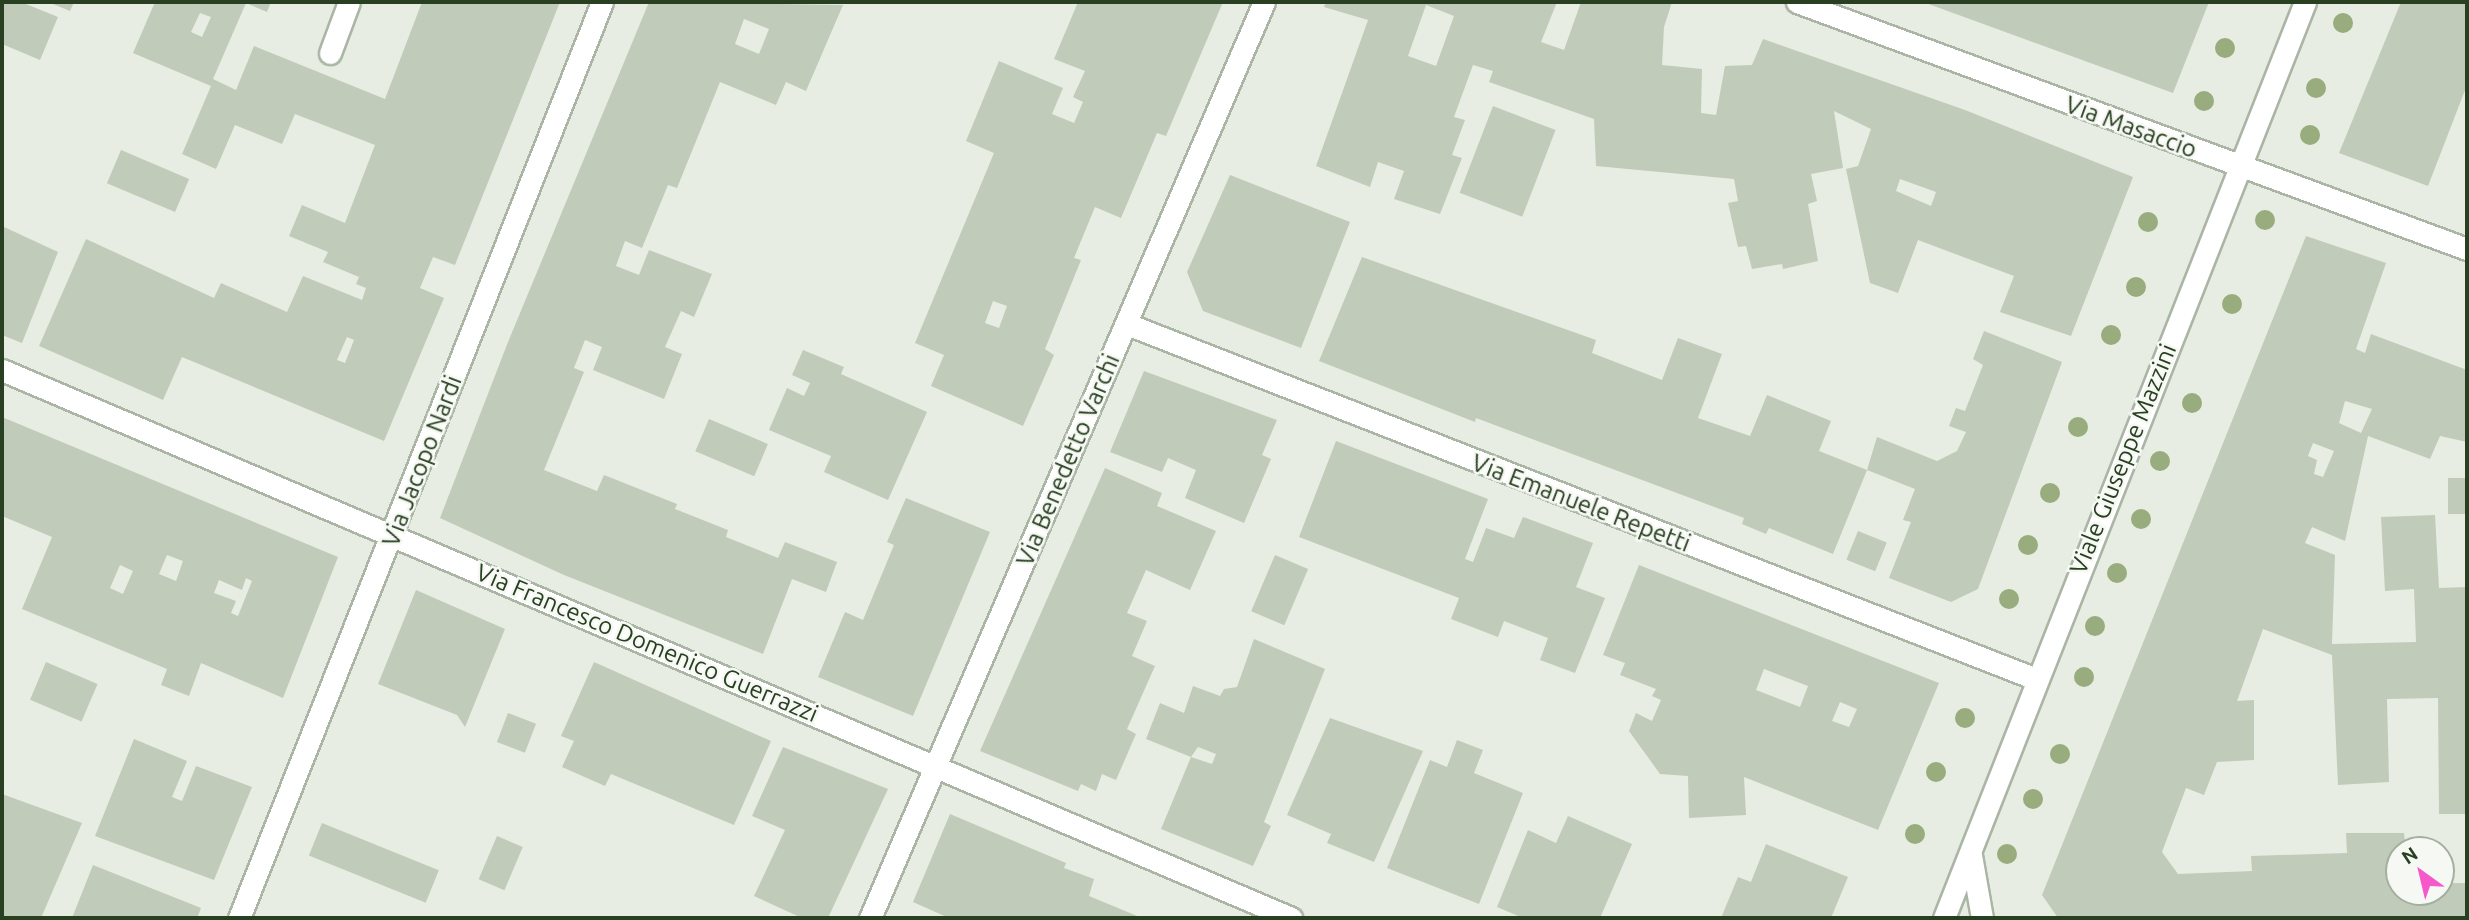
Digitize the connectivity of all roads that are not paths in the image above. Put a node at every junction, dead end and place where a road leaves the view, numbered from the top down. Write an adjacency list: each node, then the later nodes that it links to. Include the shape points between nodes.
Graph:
1 (349, 2): 6 (street)
2 (602, 2): 11 (street, Via Jacopo Nardi)
3 (1264, 2): 9 (street, Via Benedetto Varchi)
4 (1797, 2): 7 (street, Via Masaccio)
5 (2305, 2): 7 (street, Viale Giuseppe Mazzini)
6 (330, 53)
7 (2238, 167): 8 (street, Via Masaccio); 12 (street, Viale Giuseppe Mazzini)
8 (2467, 249)
9 (1127, 324): 12 (street, Via Emanuele Repetti); 13 (street, Via Benedetto Varchi)
10 (2, 370): 11 (street, Via Francesco Domenico Guerrazzi)
11 (392, 535): 13 (street, Via Francesco Domenico Guerrazzi); 15 (street, Via Jacopo Nardi)
12 (2036, 679): 14 (street, Viale Giuseppe Mazzini)
13 (935, 767): 16 (street, Via Benedetto Varchi); 17 (street, Via Francesco Domenico Guerrazzi)
14 (1971, 853): 18 (street, Viale Giuseppe Mazzini); 19 (street)
15 (239, 918)
16 (870, 918)
17 (1291, 918)
18 (1944, 918)
19 (1982, 918)

